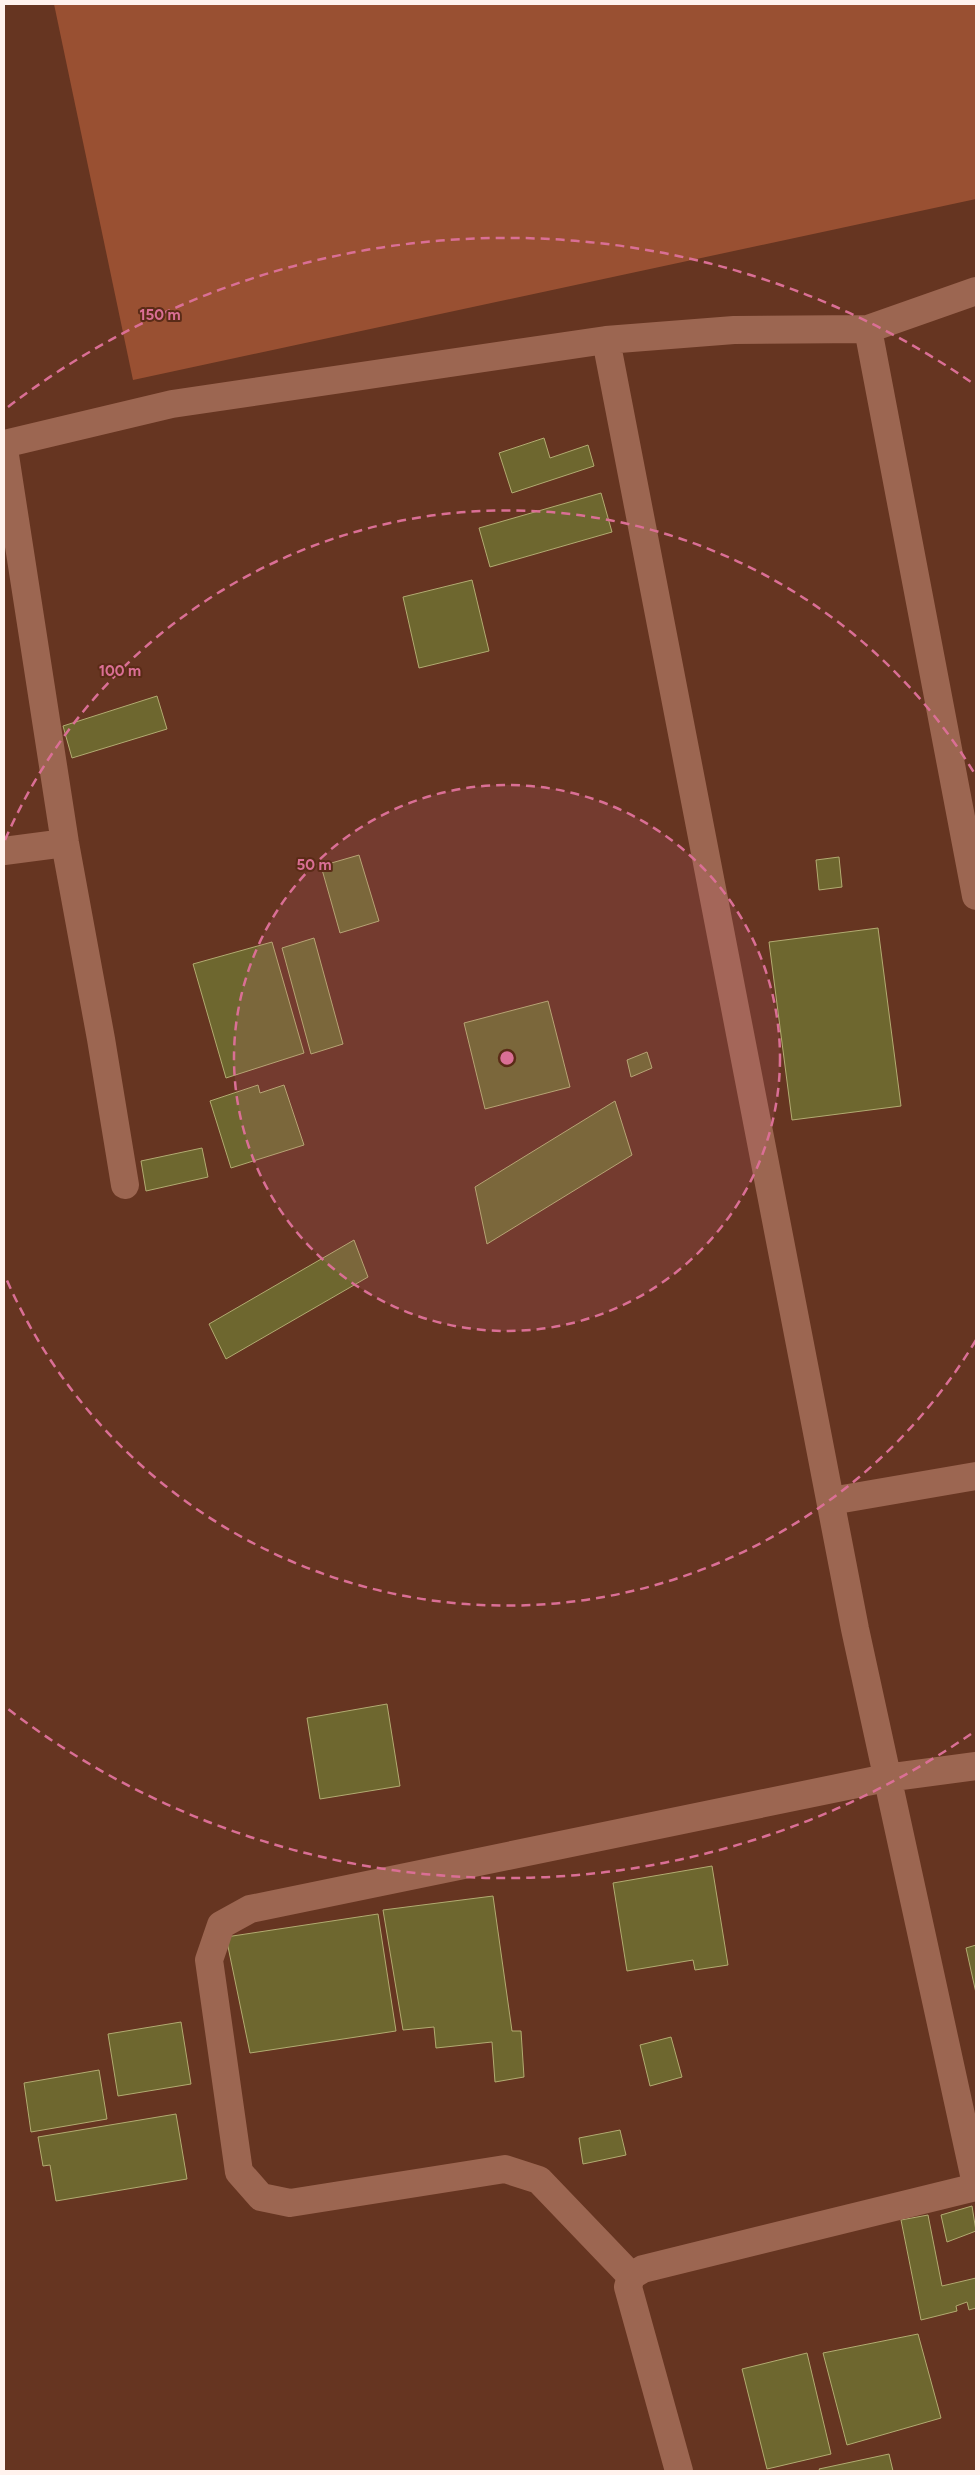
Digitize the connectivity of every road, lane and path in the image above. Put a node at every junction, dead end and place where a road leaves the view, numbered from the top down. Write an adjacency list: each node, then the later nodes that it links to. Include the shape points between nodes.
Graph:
1 (976, 291): 2 (street)
2 (868, 329): 3 (street, via 734,330); 8 (street)
3 (606, 340): 4 (street, via 172,404); 11 (street)
4 (4, 444)
5 (4, 450): 6 (street)
6 (65, 843): 7 (street); 9 (street)
7 (4, 851)
8 (976, 896)
9 (125, 1185)
10 (976, 1476): 11 (street)
11 (831, 1501): 13 (street)
12 (976, 1766): 13 (street)
13 (886, 1778): 14 (street); 15 (street, via 250,1909 222,1925 209,1960 239,2172 261,2197 290,2203 505,2169 539,2180)
14 (976, 2186): 15 (street, via 643,2269)
15 (631, 2276): 16 (street, via 628,2287)
16 (679, 2471)

